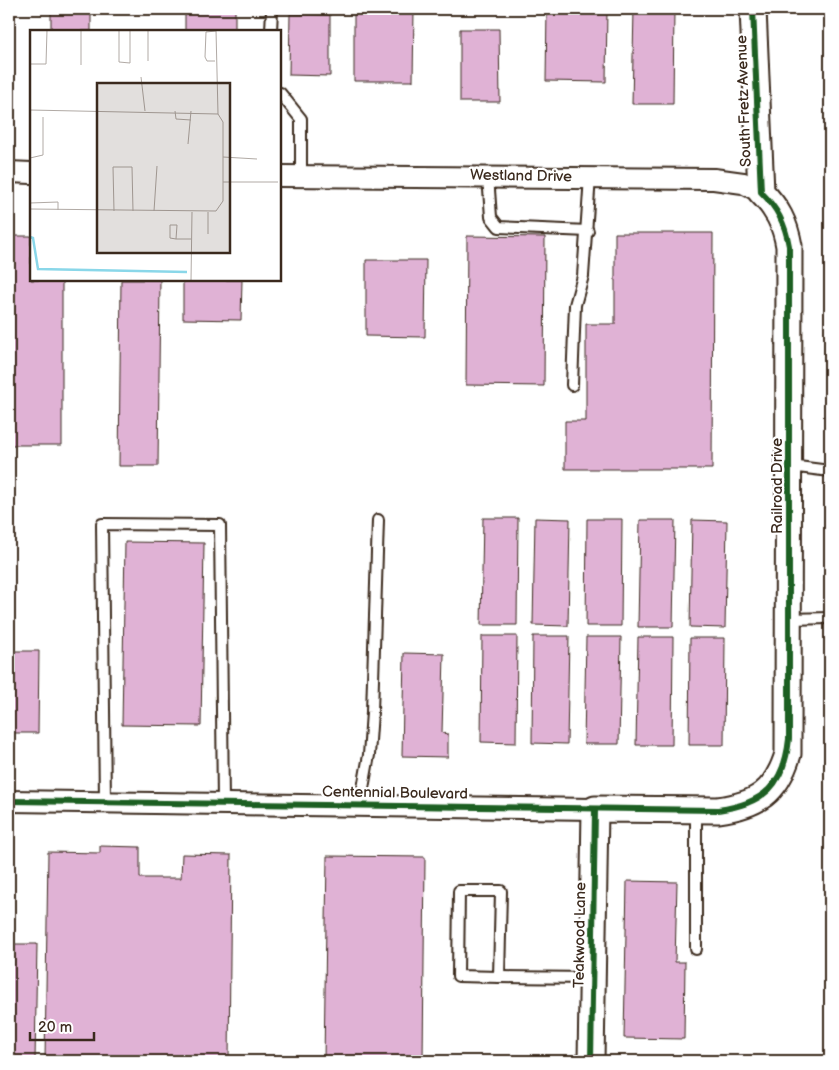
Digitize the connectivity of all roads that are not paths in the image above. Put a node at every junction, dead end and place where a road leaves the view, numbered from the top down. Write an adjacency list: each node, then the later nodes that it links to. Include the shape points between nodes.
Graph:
1 (272, 9): 3 (lane)
2 (753, 9): 11 (street, South Fretz Avenue)
3 (271, 30)
4 (281, 94): 8 (lane, via 301,119)
5 (9, 172): 6 (street)
6 (30, 173)
7 (281, 176): 8 (street, Westland Drive)
8 (301, 176): 9 (street, Westland Drive)
9 (488, 176): 10 (street, Westland Drive); 12 (lane, via 491,217 500,227)
10 (590, 177): 11 (street, Westland Drive, via 728,180); 12 (lane)
11 (760, 192): 14 (street, Railroad Drive, via 786,227 789,246)
12 (588, 231): 13 (lane, via 584,276 575,305)
13 (572, 385)
14 (790, 466): 15 (lane); 18 (street, Railroad Drive)
15 (830, 471)
16 (378, 520): 23 (lane, via 372,712)
17 (830, 618): 18 (lane)
18 (790, 619): 19 (street, Railroad Drive, via 790,739 782,773)
19 (774, 786): 25 (street, Centennial Boulevard, via 737,808)
20 (9, 801): 21 (street, Centennial Boulevard)
21 (105, 802): 22 (street, Centennial Boulevard); 22 (lane, via 102,524 220,525)
22 (223, 803): 23 (street, Centennial Boulevard)
23 (360, 805): 24 (street, Centennial Boulevard)
24 (595, 809): 25 (street, Centennial Boulevard); 28 (street, Teakwood Lane)
25 (696, 810): 26 (lane)
26 (696, 949)
27 (500, 977): 27 (lane, via 458,976 459,891 501,891); 28 (lane)
28 (592, 978): 29 (street, Teakwood Lane)
29 (591, 1061)

